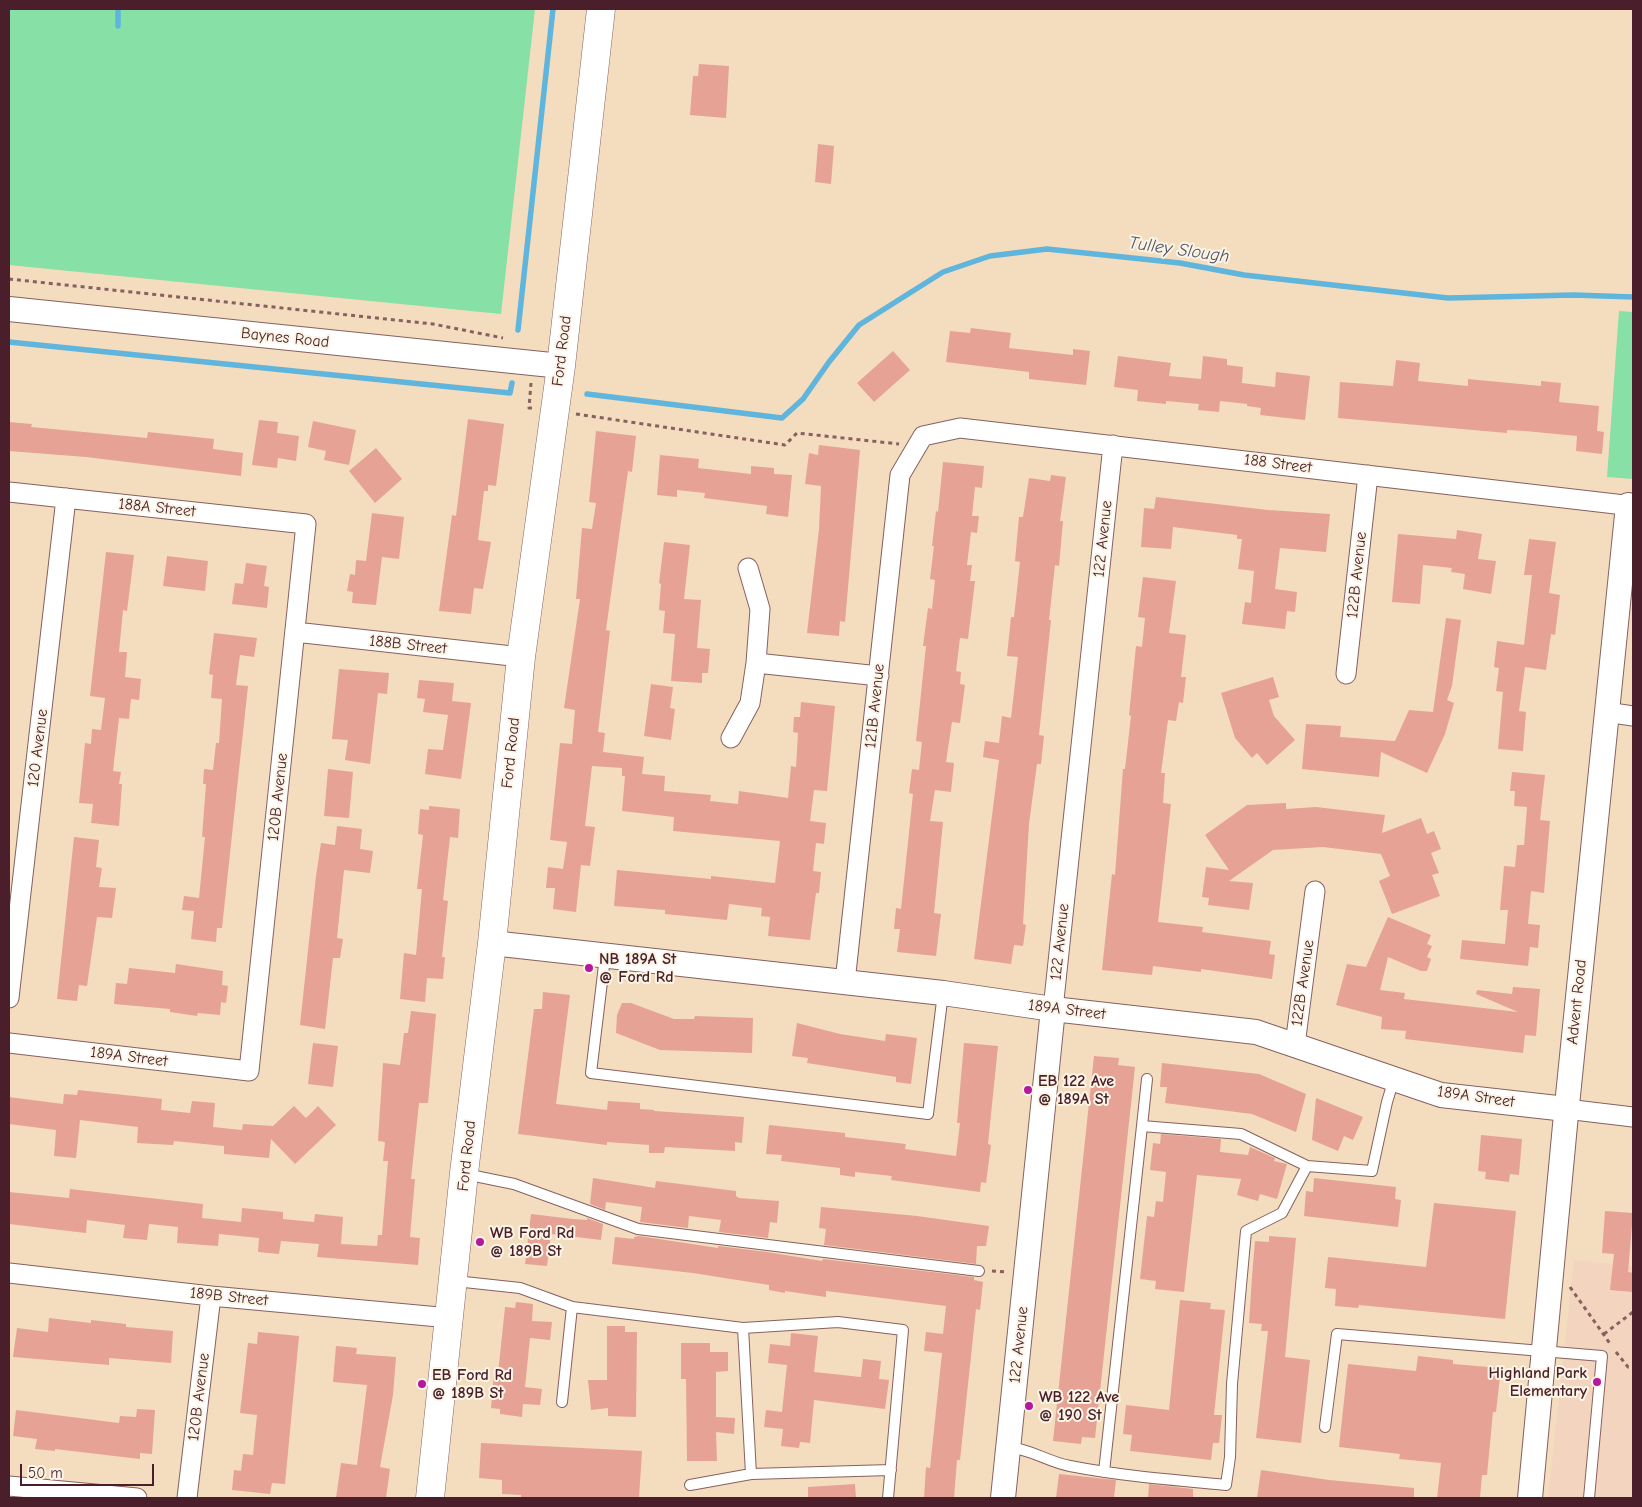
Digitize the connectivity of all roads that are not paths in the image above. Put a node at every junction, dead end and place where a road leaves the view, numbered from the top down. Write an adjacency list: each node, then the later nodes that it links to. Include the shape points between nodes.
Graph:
1 (601, 9): 3 (main road, Ford Road)
2 (9, 310): 3 (street, Baynes Road)
3 (561, 366): 13 (main road, Ford Road)
4 (920, 441): 5 (street, 188 Street, via 960,428); 16 (street, 121B Avenue, via 900,476)
5 (1113, 445): 6 (street, 188 Street); 26 (street, 122 Avenue)
6 (1368, 475): 9 (street, 188 Street); 15 (street, 122B Avenue)
7 (9, 492): 8 (street, 188A Street)
8 (66, 498): 10 (street, 188A Street); 25 (street, 120 Avenue)
9 (1630, 506): 17 (street, Advent Road)
10 (306, 524): 12 (street, 120B Avenue)
11 (748, 568): 14 (street, via 760,609)
12 (295, 632): 13 (street, 188B Street); 29 (street, 120B Avenue)
13 (520, 657): 21 (main road, Ford Road)
14 (756, 663): 16 (street); 19 (street, via 750,703)
15 (1346, 674)
16 (878, 676): 23 (street, 121B Avenue)
17 (1606, 712): 18 (street); 32 (street, Advent Road)
18 (1633, 716)
19 (731, 738)
20 (1315, 891): 28 (street, 122B Avenue)
21 (492, 942): 22 (street, 189A Street); 36 (main road, Ford Road)
22 (605, 956): 23 (street, 189A Street); 24 (lane, via 591,1073 928,1114)
23 (845, 982): 24 (street, 189A Street)
24 (943, 993): 26 (street, 189A Street)
25 (9, 998)
26 (1053, 1009): 28 (street, 189A Street, via 1256,1032); 47 (street, 122 Avenue)
27 (9, 1043): 29 (street, 189A Street)
28 (1295, 1045): 31 (street, 189A Street)
29 (249, 1071)
30 (1147, 1079): 34 (lane)
31 (1395, 1079): 32 (street, 189A Street, via 1441,1095); 35 (lane, via 1386,1102 1372,1172)
32 (1566, 1109): 33 (street, 189A Street); 44 (street, Advent Road)
33 (1633, 1117)
34 (1142, 1126): 35 (lane, via 1240,1134); 49 (lane)
35 (1307, 1166): 49 (lane, via 1282,1214 1246,1231 1226,1485)
36 (464, 1174): 37 (lane, via 514,1184 638,1229); 39 (main road, Ford Road)
37 (979, 1271)
38 (9, 1272): 40 (street, 189B Street)
39 (455, 1281): 41 (lane, via 520,1288); 42 (main road, Ford Road)
40 (211, 1296): 42 (street, 189B Street); 54 (street, 120B Avenue)
41 (572, 1307): 43 (lane); 45 (lane)
42 (450, 1318): 55 (main road, Ford Road)
43 (742, 1328): 48 (lane, via 838,1322 903,1330); 50 (lane)
44 (1544, 1352): 46 (lane, via 1337,1334); 58 (street, Advent Road); 59 (lane, via 1602,1356)
45 (562, 1402)
46 (1325, 1427)
47 (1008, 1447): 49 (lane, via 1024,1448 1064,1465); 57 (street, 122 Avenue)
48 (891, 1470): 50 (lane); 56 (lane)
49 (1104, 1472)
50 (751, 1474): 51 (lane)
51 (690, 1485)
52 (9, 1486): 53 (street)
53 (137, 1498)
54 (187, 1498)
55 (430, 1498)
56 (888, 1498)
57 (1003, 1498)
58 (1530, 1498)
59 (1589, 1498)

